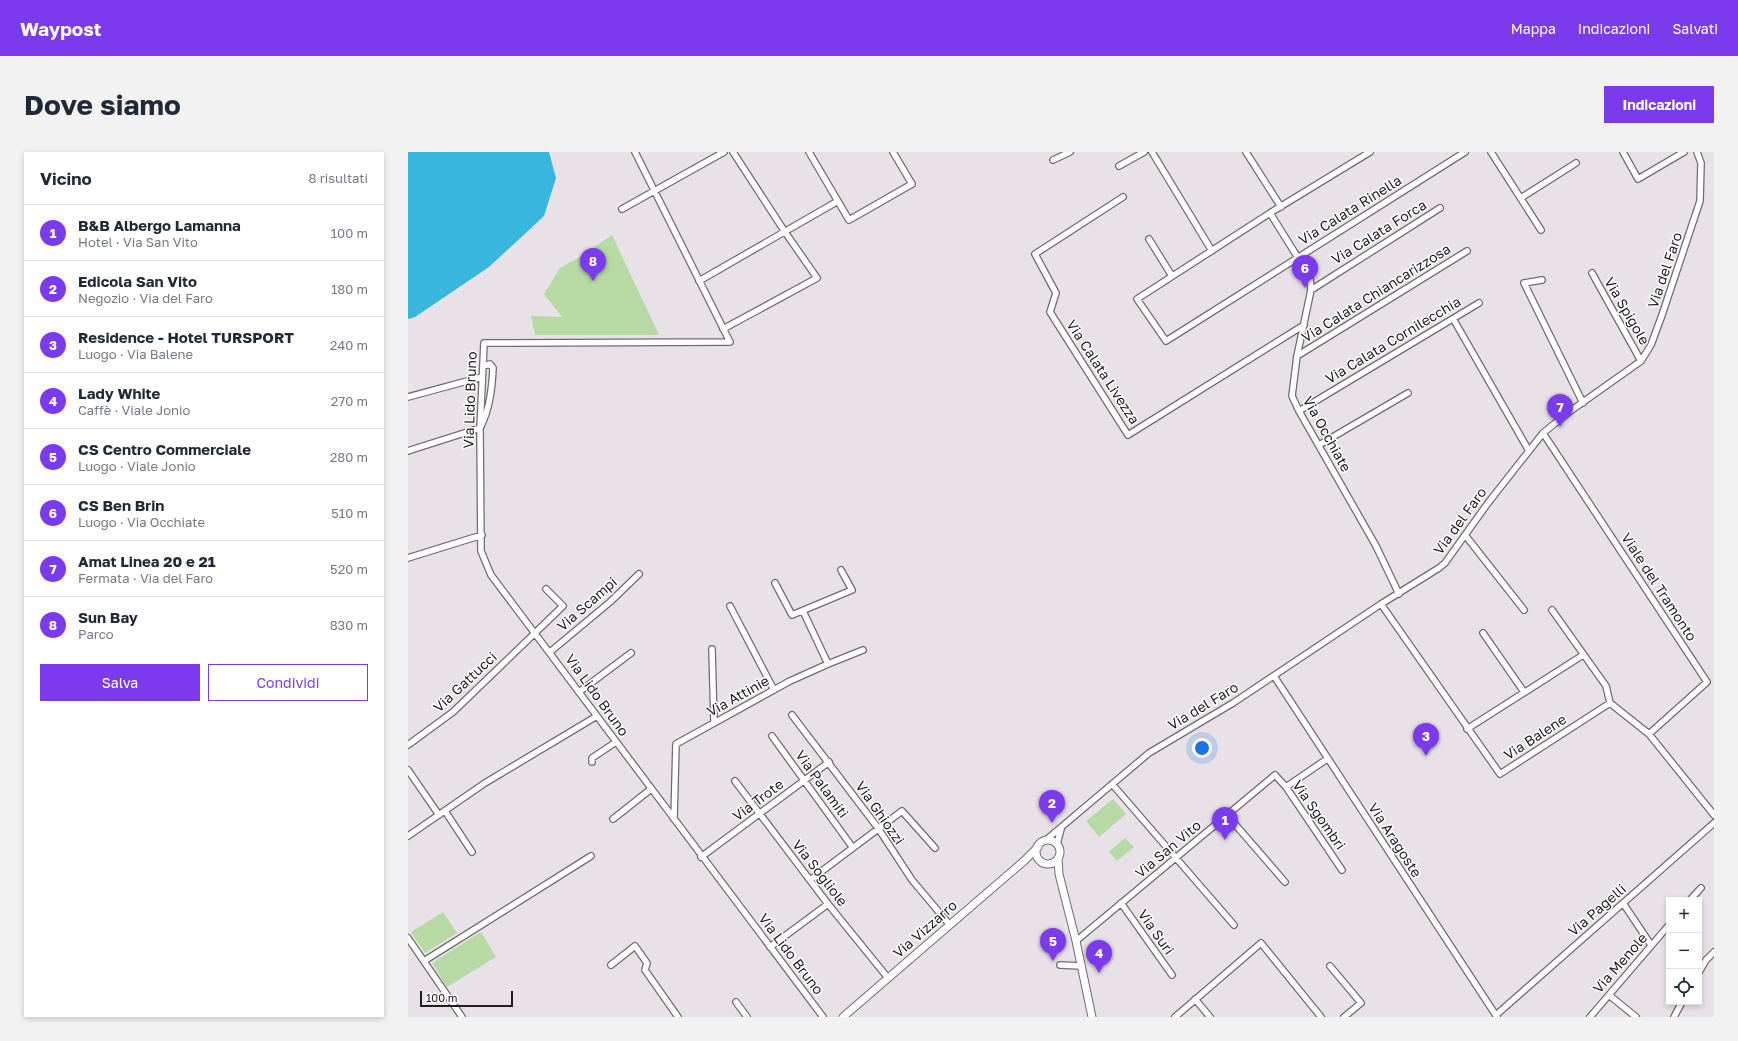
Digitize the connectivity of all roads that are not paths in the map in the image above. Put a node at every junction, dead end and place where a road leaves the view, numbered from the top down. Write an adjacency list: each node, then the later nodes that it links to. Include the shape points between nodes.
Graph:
1 (635, 152): 19 (street)
2 (724, 152): 19 (street)
3 (733, 152): 28 (street)
4 (809, 152): 22 (street)
5 (893, 152): 22 (street, via 912,184 849,220)
6 (1070, 152): 16 (street)
7 (1144, 152): 18 (street)
8 (1152, 152): 31 (street)
9 (1246, 152): 23 (street)
10 (1370, 152): 23 (street)
11 (1465, 152): 32 (street, Via Calata Rinella)
12 (1491, 152): 21 (street)
13 (1623, 152): 14 (street, via 1638,180)
14 (1684, 152)
15 (1697, 152): 43 (street, Via del Faro, via 1701,163 1700,201 1660,321 1651,345)
16 (1053, 160)
17 (1576, 163): 21 (street)
18 (1119, 166)
19 (654, 191): 25 (street); 36 (street)
20 (1123, 197): 40 (street, Via Calata Livezza, via 1035,254 1056,293 1050,312 1128,435)
21 (1521, 198): 27 (street)
22 (838, 201): 28 (street)
23 (1281, 207): 26 (street)
24 (1440, 208): 37 (street, Via Calata Forca)
25 (622, 209)
26 (1270, 213): 31 (street); 32 (street, Via Occhiate)
27 (1541, 230)
28 (785, 232): 36 (street); 41 (street, via 817,278)
29 (1149, 239): 34 (street)
30 (1467, 250): 42 (street, Via Calata Chiancarizzosa)
31 (1212, 251): 34 (street)
32 (1298, 257): 34 (street, Via Calata Rinella, via 1166,341 1137,299); 37 (street, Via Occhiate, via 1310,277)
33 (1592, 273): 43 (street, Via Spigole)
34 (1172, 276)
35 (1542, 280): 48 (street, via 1524,283)
36 (699, 281): 41 (street)
37 (1311, 290): 40 (street, Via Occhiate)
38 (1479, 303): 49 (street, Via Calata Cornilecchia)
39 (1455, 322): 53 (street)
40 (1304, 325): 42 (street, Via Occhiate)
41 (723, 329): 44 (street, Via Lido Bruno, via 730,342 484,342)
42 (1297, 356): 49 (street, Via Occhiate, via 1292,396)
43 (1641, 361): 48 (street, Via del Faro)
44 (483, 366): 45 (street, Via Lido Bruno); 50 (street, via 490,364 493,368 493,377 490,398)
45 (482, 377): 47 (street); 50 (street, Via Lido Bruno)
46 (1408, 392): 52 (street)
47 (408, 398)
48 (1583, 403): 51 (street, Via del Faro)
49 (1299, 411): 52 (street, Via Occhiate)
50 (480, 428): 54 (street); 55 (street, Via Lido Bruno)
51 (1544, 433): 53 (street, Via del Faro); 85 (street, Viale del Tramonto, via 1707,682)
52 (1319, 444): 62 (street, Via Occhiate, via 1376,546)
53 (1529, 450): 56 (street, Via del Faro)
54 (408, 451)
55 (482, 535): 57 (street); 68 (street, Via Lido Bruno, via 482,551 491,575)
56 (1464, 535): 62 (street, Via del Faro, via 1445,563); 65 (street)
57 (408, 558)
58 (841, 570): 67 (street, via 852,590)
59 (639, 574): 72 (street, Via Scampi)
60 (775, 583): 67 (street, via 792,615)
61 (546, 588): 68 (street, Via Gattucci, via 563,606)
62 (1399, 594): 63 (street, Via del Faro)
63 (1381, 604): 76 (street, Via del Faro); 84 (street, Via Balene)
64 (730, 606): 77 (street)
65 (1524, 610)
66 (1552, 610): 74 (street)
67 (802, 611): 75 (street)
68 (535, 632): 72 (street, Via Lido Bruno); 88 (street, Via Gattucci, via 453,712)
69 (1483, 633): 79 (street)
70 (712, 649): 83 (street)
71 (863, 650): 75 (street, Via Attinie)
72 (550, 652): 78 (street, Via Lido Bruno)
73 (631, 653): 78 (street)
74 (1583, 655): 79 (street); 80 (street, via 1606,686)
75 (828, 664): 77 (street, Via Attinie)
76 (1274, 676): 89 (street, Via Aragoste); 96 (street, Via del Faro, via 1148,753)
77 (774, 690): 83 (street, Via Attinie)
78 (579, 692): 82 (street, Via Lido Bruno)
79 (1524, 692): 84 (street)
80 (1610, 703): 84 (street, Via Balene, via 1500,774); 85 (street)
81 (792, 715): 91 (street, Via Ghiozzi)
82 (597, 716): 87 (street, Via Lido Bruno); 99 (street, via 485,783)
83 (714, 722): 105 (street, Via Attinie, via 676,744)
84 (1467, 729)
85 (1649, 734): 103 (street)
86 (772, 736): 94 (street, Via Palamiti)
87 (616, 742): 90 (street, via 592,758); 98 (street, Via Lido Bruno)
88 (408, 745)
89 (1327, 759): 97 (street); 152 (street, Via Aragoste)
90 (592, 762)
91 (829, 762): 94 (street, Via Trote); 107 (street, Via Ghiozzi)
92 (408, 770): 101 (street)
93 (1275, 775): 97 (street, Via Sgombri); 102 (street, Via San Vito)
94 (804, 780): 100 (street, Via Trote); 113 (street, Via Palamiti)
95 (735, 781): 100 (street, Via Sogliole)
96 (1112, 784): 108 (street, Via del Faro); 120 (street)
97 (1286, 787): 123 (street, Via Sgombri)
98 (651, 789): 104 (street); 105 (street, Via Lido Bruno)
99 (445, 811): 101 (street); 115 (street)
100 (759, 813): 117 (street, Via Trote); 125 (street, Via Sogliole)
101 (439, 815): 109 (street)
102 (1227, 815): 120 (street, Via San Vito); 126 (street)
103 (1714, 815)
104 (613, 819)
105 (674, 820): 117 (street, Via Lido Bruno)
106 (1714, 823): 130 (street, Via Pagelli)
107 (878, 828): 113 (street); 114 (street, via 902,811); 132 (street, Via Ghiozzi, via 912,880)
108 (1061, 828): 110 (street, Via del Faro); 111 (street)
109 (408, 836)
110 (1046, 840): 111 (street); 112 (street, Via Vizzarro)
111 (1057, 844): 119 (street, via 1060,852)
112 (1038, 847): 118 (street); 121 (street, Via Vizzarro)
113 (853, 848): 125 (street)
114 (935, 848)
115 (472, 852)
116 (590, 856): 140 (street)
117 (701, 857): 138 (street, Via Lido Bruno)
118 (1038, 858): 121 (street, Via Vizzarro); 122 (street)
119 (1058, 858): 122 (street); 124 (street)
120 (1175, 858): 129 (street, Via San Vito); 133 (street)
121 (1024, 861): 132 (street, Via Vizzarro)
122 (1048, 864): 124 (street)
123 (1342, 870)
124 (1059, 874): 136 (street)
125 (810, 880): 131 (street, Via Sogliole)
126 (1285, 882)
127 (1701, 888): 128 (street)
128 (1693, 897)
129 (1121, 903): 136 (street, Via San Vito); 146 (street, Via Suri)
130 (1623, 903): 137 (street); 152 (street, Via Pagelli)
131 (828, 904): 138 (street); 147 (street, Via Sogliole)
132 (949, 924): 147 (street, Via Vizzarro)
133 (1234, 925)
134 (1666, 928): 137 (street, Via Menole)
135 (408, 938): 140 (street)
136 (1076, 942): 143 (street)
137 (1651, 945): 148 (street, Via Menole)
138 (770, 946): 156 (street, Via Lido Bruno)
139 (1714, 952): 145 (street)
140 (424, 961): 153 (street)
141 (611, 965): 154 (street, via 635,946 647,963 645,970)
142 (1060, 965): 143 (street)
143 (1081, 966): 158 (street)
144 (1330, 966): 162 (street, via 1361,1003)
145 (1701, 969)
146 (1172, 975)
147 (888, 978): 157 (street, Via Vizzarro)
148 (1609, 995): 163 (street, Via Menole); 164 (street)
149 (1196, 999): 159 (street); 160 (street); 161 (street, via 1261,943)
150 (736, 1002): 155 (street)
151 (1680, 1005): 165 (street)
152 (1497, 1016)
153 (462, 1017)
154 (678, 1017)
155 (747, 1017)
156 (823, 1017)
157 (843, 1017)
158 (1092, 1017)
159 (1175, 1017)
160 (1210, 1017)
161 (1321, 1017)
162 (1344, 1017)
163 (1590, 1017)
164 (1636, 1017)
165 (1674, 1017)

